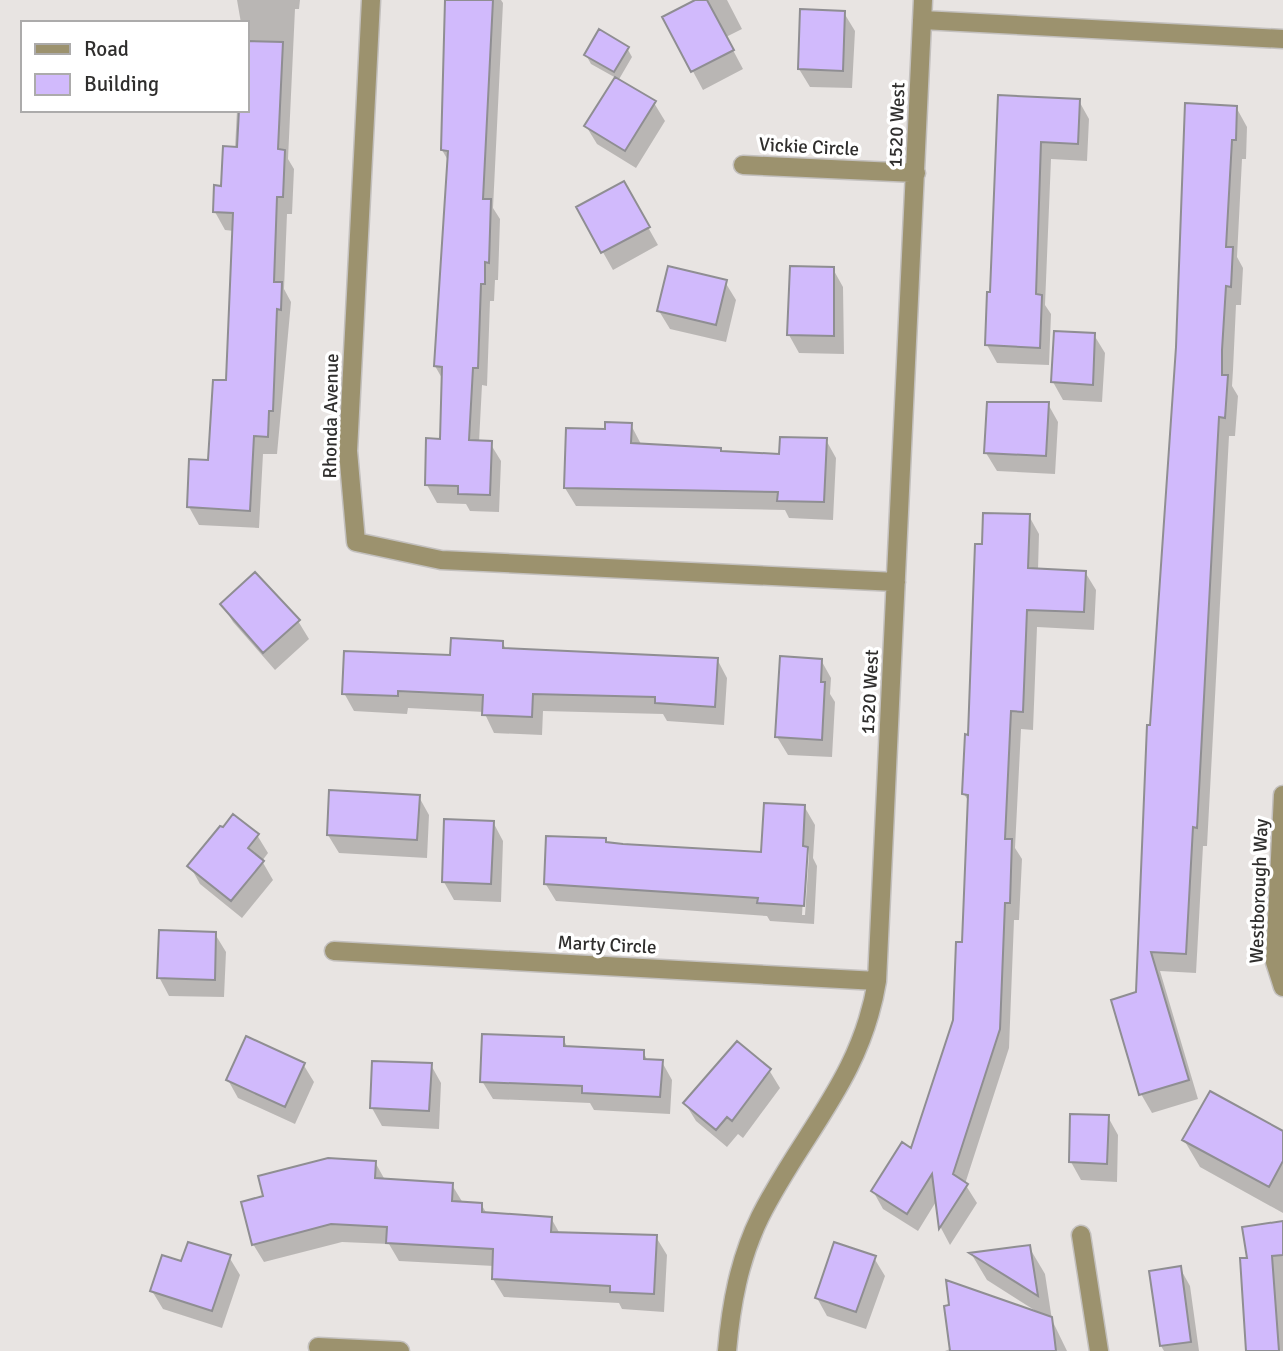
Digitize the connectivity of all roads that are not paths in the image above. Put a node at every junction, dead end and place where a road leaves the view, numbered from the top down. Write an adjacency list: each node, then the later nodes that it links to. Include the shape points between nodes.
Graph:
1 (371, 0): 7 (street, Rhonda Avenue, via 348,452 356,542 441,560)
2 (923, 0): 3 (street, 1520 West)
3 (922, 20): 4 (street); 6 (street, 1520 West)
4 (1283, 39)
5 (743, 165): 6 (street, Vickie Circle)
6 (916, 173): 7 (street, 1520 West)
7 (896, 582): 10 (street, 1520 West)
8 (1283, 795): 11 (street, Westborough Way, via 1275,962)
9 (334, 951): 10 (street, Marty Circle)
10 (877, 981): 15 (street, 1520 West, via 860,1049 760,1217 743,1258)
11 (1283, 987)
12 (1081, 1235): 16 (street)
13 (318, 1347): 14 (street)
14 (400, 1351)
15 (727, 1351)
16 (1099, 1351)

